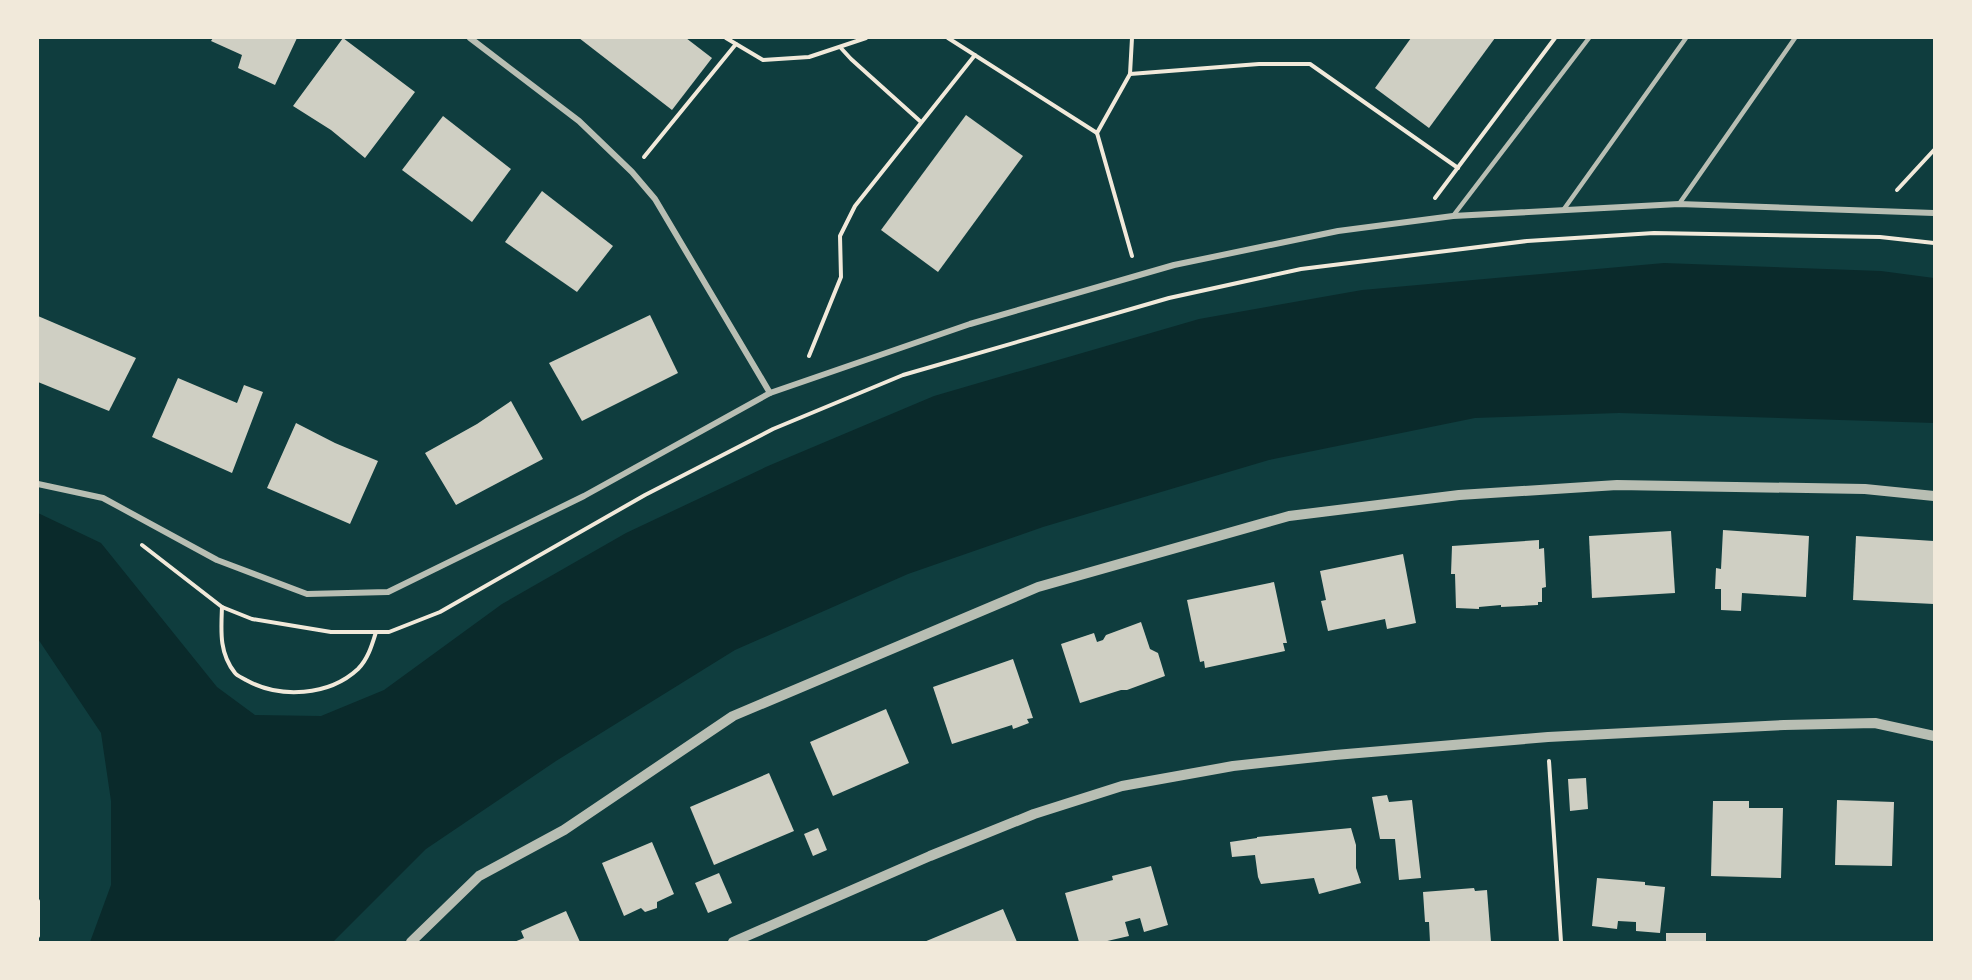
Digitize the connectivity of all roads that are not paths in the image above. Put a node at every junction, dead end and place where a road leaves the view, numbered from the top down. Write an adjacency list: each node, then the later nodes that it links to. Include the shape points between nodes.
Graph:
1 (470, 38): 9 (street, via 579,121 655,199)
2 (1589, 38): 8 (lane)
3 (1686, 38): 6 (lane)
4 (1796, 38): 5 (lane)
5 (1678, 204): 6 (street); 7 (street)
6 (1564, 209): 8 (street)
7 (1935, 213)
8 (1454, 216): 9 (street, via 1326,234 1174,265 970,324)
9 (770, 393): 10 (street, via 584,496 388,592 307,594 217,560 103,498)
10 (38, 484)
11 (1935, 496): 13 (street, via 1865,489 1617,485 1459,495 1289,516 1038,587 733,716 564,830 479,876)
12 (1935, 736): 14 (street, via 1875,723 1784,725 1548,737 1233,766 1122,786 1034,814)
13 (411, 942)
14 (733, 942)

